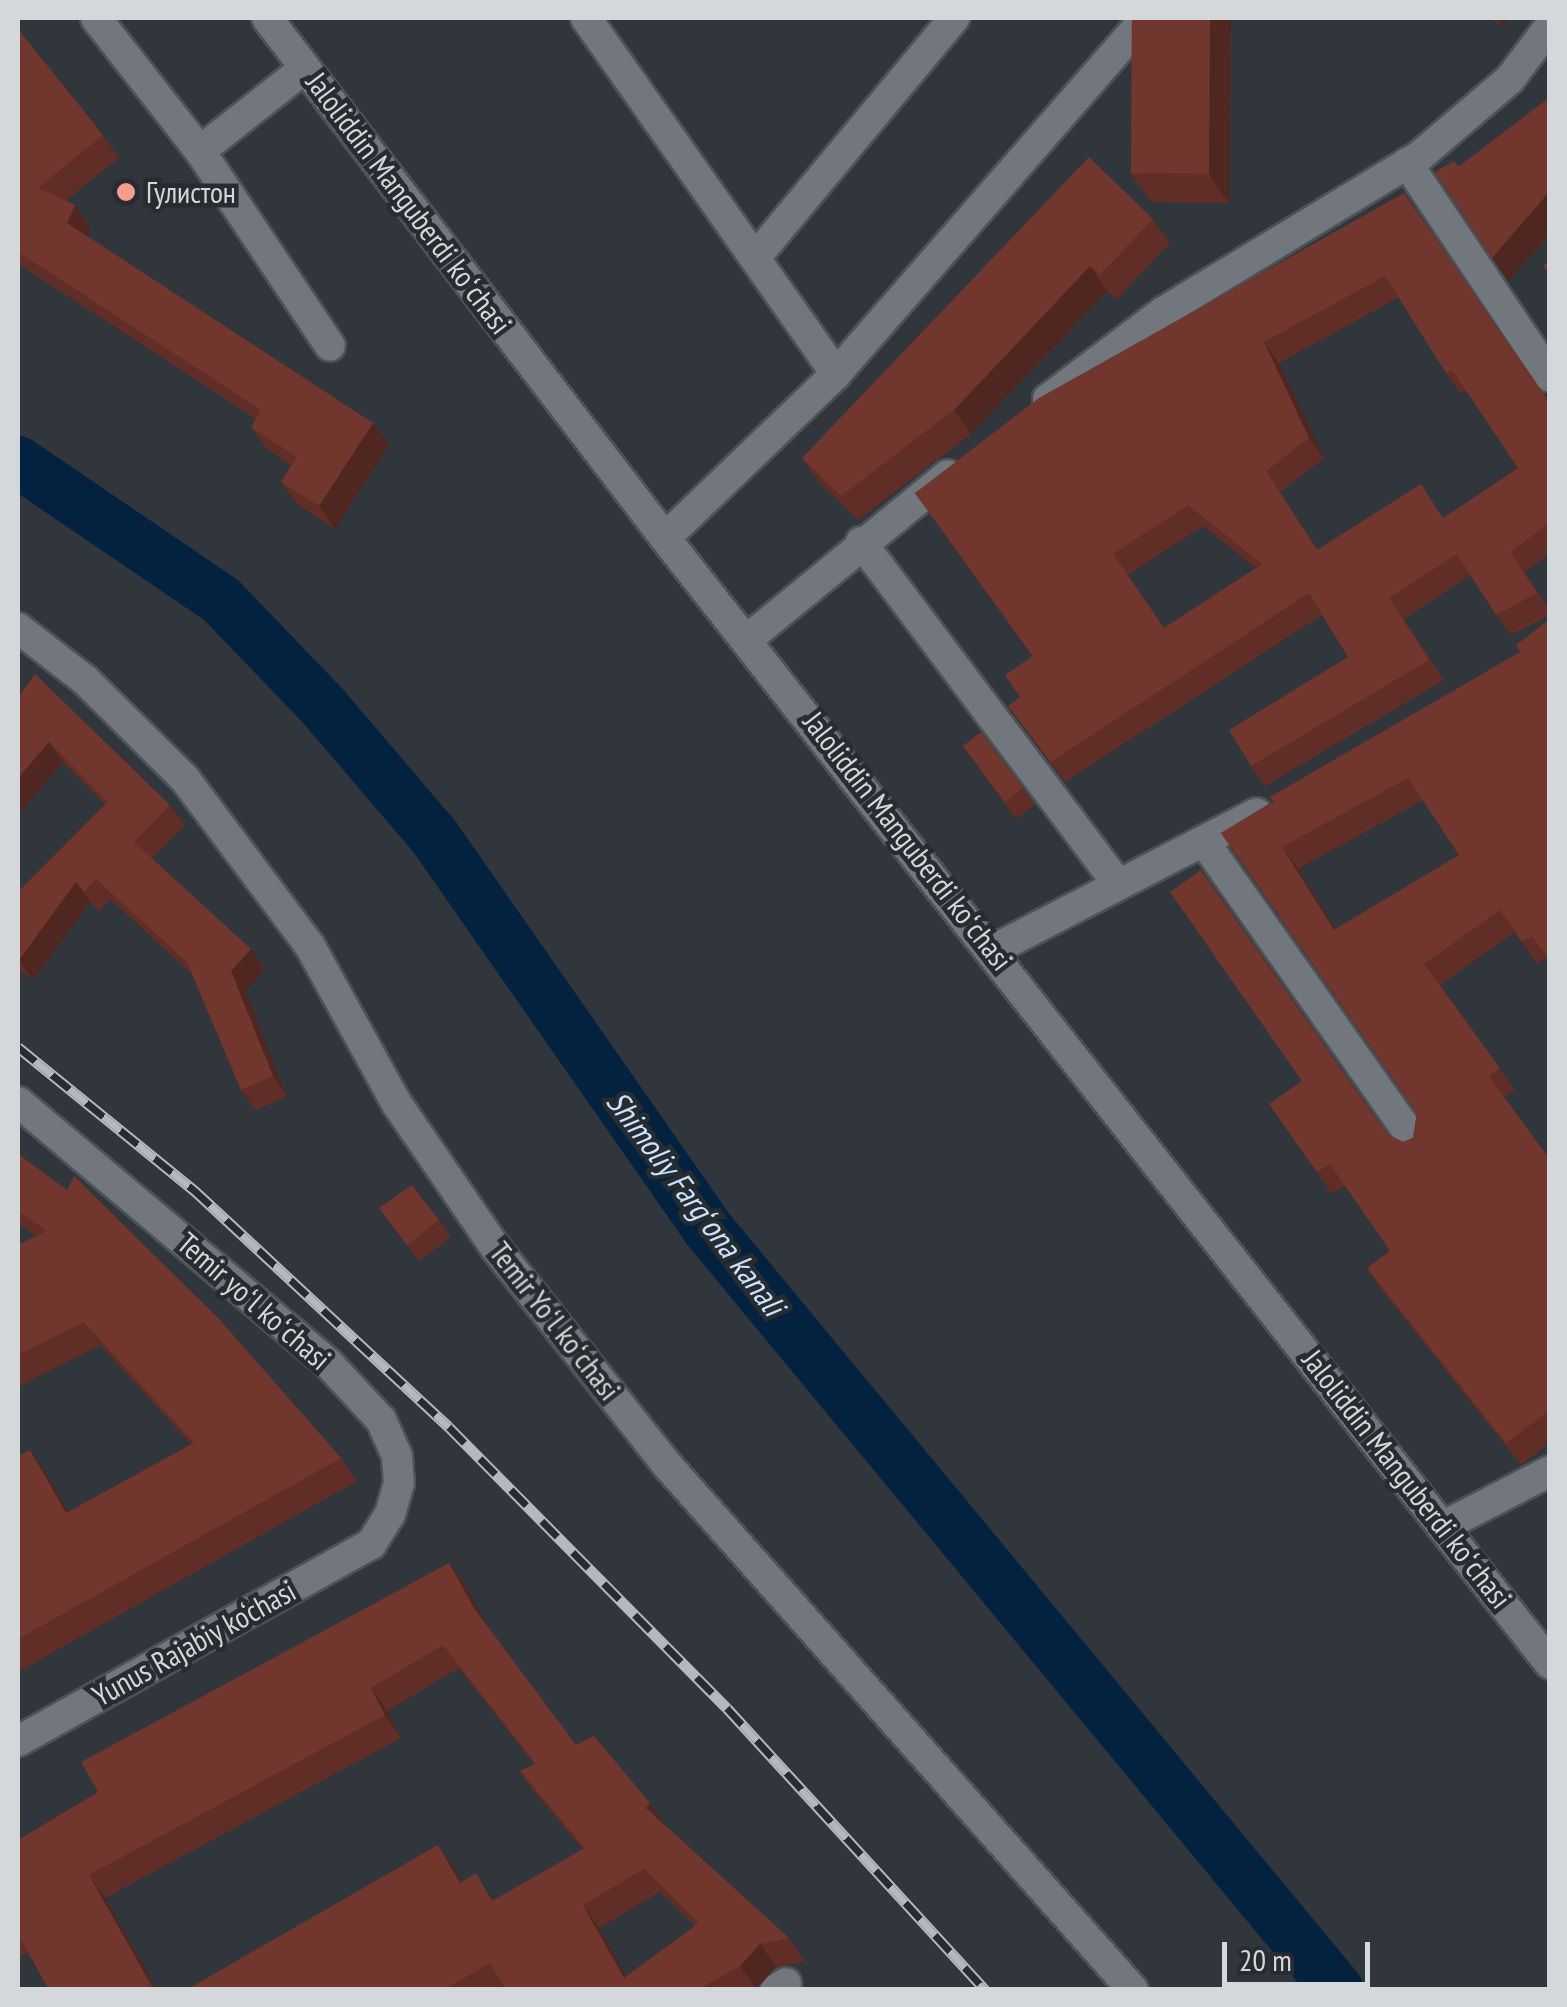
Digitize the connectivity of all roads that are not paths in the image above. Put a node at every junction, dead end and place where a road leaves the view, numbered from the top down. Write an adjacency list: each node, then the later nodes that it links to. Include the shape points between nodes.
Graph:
1 (96, 18): 8 (street)
2 (267, 18): 7 (street, Jaloliddin Manguberdi koʻchasi)
3 (586, 18): 10 (street)
4 (954, 18): 10 (street)
5 (1145, 18): 12 (street)
6 (1550, 26): 9 (street, via 1510,79)
7 (306, 68): 8 (street); 16 (street, Jaloliddin Manguberdi koʻchasi)
8 (200, 151): 11 (street)
9 (1407, 163): 13 (street); 14 (street, via 1163,312)
10 (754, 258): 12 (street)
11 (330, 346)
12 (836, 374): 16 (street)
13 (1550, 377)
14 (1020, 421)
15 (972, 457): 17 (street)
16 (665, 538): 19 (street, Jaloliddin Manguberdi koʻchasi)
17 (861, 542): 19 (street); 22 (street)
18 (18, 628): 31 (street, Temir Yoʻl koʻchasi, via 85,680 186,779 299,931 397,1104 507,1262 670,1467)
19 (749, 638): 23 (street, Jaloliddin Manguberdi koʻchasi)
20 (1288, 795): 21 (street)
21 (1205, 844): 22 (street); 25 (street)
22 (1118, 884): 23 (street)
23 (993, 950): 27 (street, Jaloliddin Manguberdi koʻchasi)
24 (18, 1102): 28 (street, Temir yoʻl koʻchasi, via 330,1364 382,1420 397,1456 399,1483)
25 (1417, 1146)
26 (1550, 1471): 27 (street)
27 (1444, 1526): 29 (street, Jaloliddin Manguberdi koʻchasi)
28 (371, 1544): 30 (street, Yunus Rajabiy ko‘chasi)
29 (1550, 1664)
30 (18, 1741)
31 (1133, 1990)

